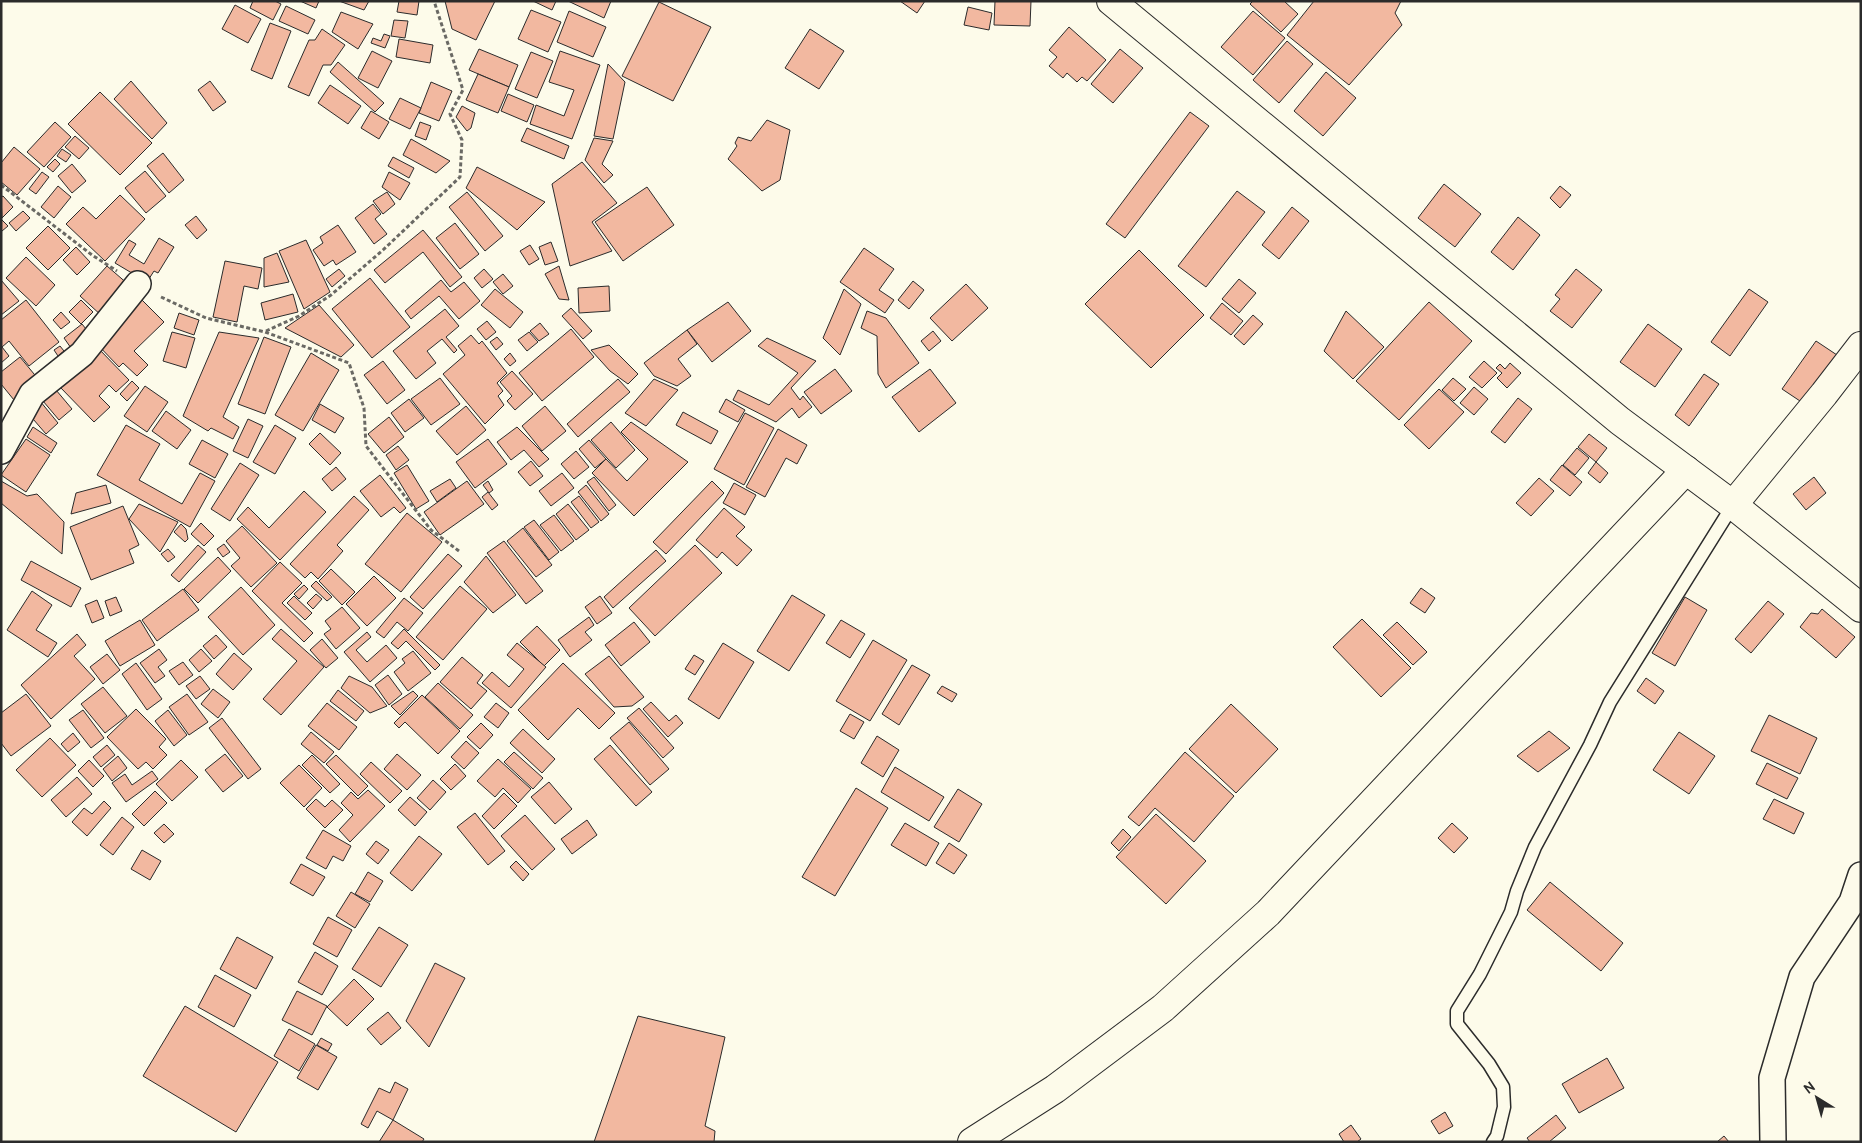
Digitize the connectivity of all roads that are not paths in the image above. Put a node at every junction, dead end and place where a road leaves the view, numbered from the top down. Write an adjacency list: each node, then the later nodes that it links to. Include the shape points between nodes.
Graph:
1 (1111, 1): 5 (main road, via 1620,420)
2 (138, 284): 4 (street, via 82,354 32,394)
3 (1861, 346): 6 (main road)
4 (1, 451)
5 (1686, 470): 6 (main road); 9 (main road, via 1268,913 1163,1008 1055,1089)
6 (1733, 505): 7 (main road); 10 (lane, via 1610,702 1535,847 1511,912 1457,1011 1457,1024 1503,1087 1504,1107)
7 (1861, 608)
8 (1861, 875): 11 (street, via 1852,902 1802,977 1772,1078)
9 (972, 1142)
10 (1493, 1142)
11 (1773, 1142)

